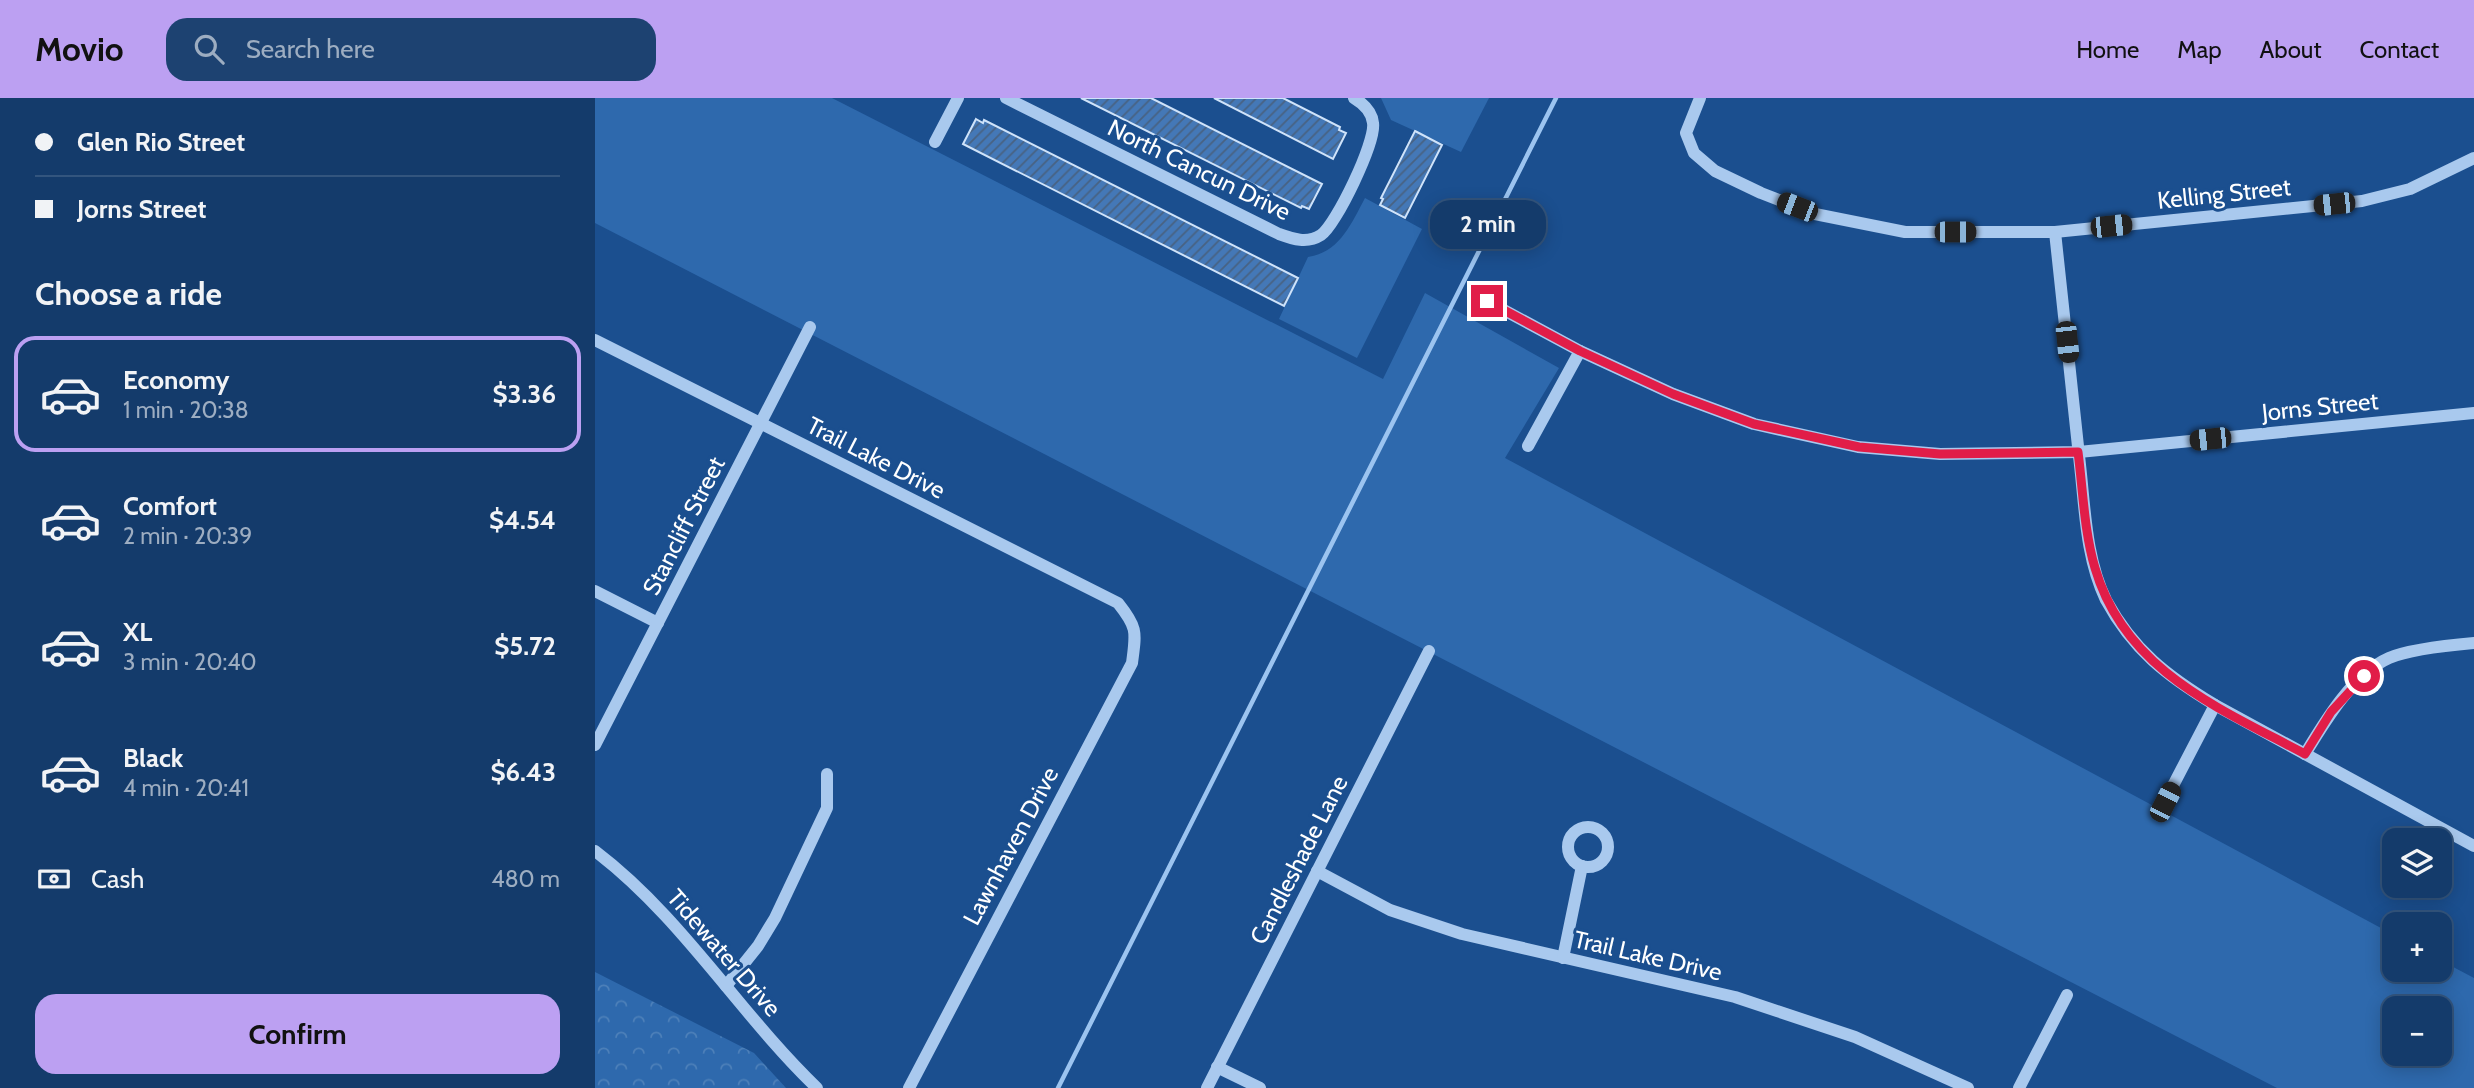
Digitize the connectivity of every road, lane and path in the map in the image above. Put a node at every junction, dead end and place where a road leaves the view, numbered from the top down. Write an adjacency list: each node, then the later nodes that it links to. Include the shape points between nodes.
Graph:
1 (958, 98): 5 (street)
2 (1006, 98): 3 (street, North Cancun Drive, via 1299,240 1321,236 1332,224 1370,147 1374,131 1370,114)
3 (1354, 98)
4 (1700, 98): 7 (street, Kelling Street, via 1686,133 1694,153 1715,171 1761,194 1815,214 1905,232)
5 (935, 142)
6 (2474, 159): 7 (street, Kelling Street, via 2410,188 2362,201)
7 (2056, 232): 15 (street)
8 (1487, 301): 11 (street, Jorns Street)
9 (810, 327): 13 (street, Stancliff Street)
10 (595, 340): 13 (street, Trail Lake Drive)
11 (1580, 351): 14 (street); 15 (street, Jorns Street, via 1673,394 1754,424 1859,447 1940,454)
12 (2474, 413): 15 (street, Jorns Street)
13 (761, 423): 17 (street, Trail Lake Drive, via 1118,603); 18 (street, Stancliff Street)
14 (1528, 446)
15 (2078, 452): 21 (street, via 2089,542 2105,597 2138,648 2157,667)
16 (595, 592): 18 (street)
17 (1133, 621): 35 (street, Lawnhaven Drive, via 1132,663)
18 (658, 623): 22 (street, Stancliff Street)
19 (2474, 643): 23 (street, via 2389,658 2364,676 2331,712)
20 (1429, 651): 29 (street, Candleshade Lane)
21 (2215, 705): 23 (street); 25 (street)
22 (595, 746)
23 (2305, 754): 26 (street)
24 (827, 774): 31 (street, via 827,808 781,905 758,946)
25 (2165, 802)
26 (2474, 846)
27 (595, 851): 31 (street, Tidewater Drive, via 659,906)
28 (1582, 866): 30 (street)
29 (1317, 872): 30 (street, Trail Lake Drive, via 1390,910 1462,934); 33 (street, Candleshade Lane)
30 (1563, 958): 38 (street, Trail Lake Drive, via 1735,997 1855,1037)
31 (726, 986): 34 (street, Tidewater Drive)
32 (2067, 995): 39 (street)
33 (1217, 1067): 36 (street, Candleshade Lane); 37 (street)
34 (817, 1088)
35 (909, 1088)
36 (1206, 1088)
37 (1260, 1088)
38 (1968, 1088)
39 (2019, 1088)

